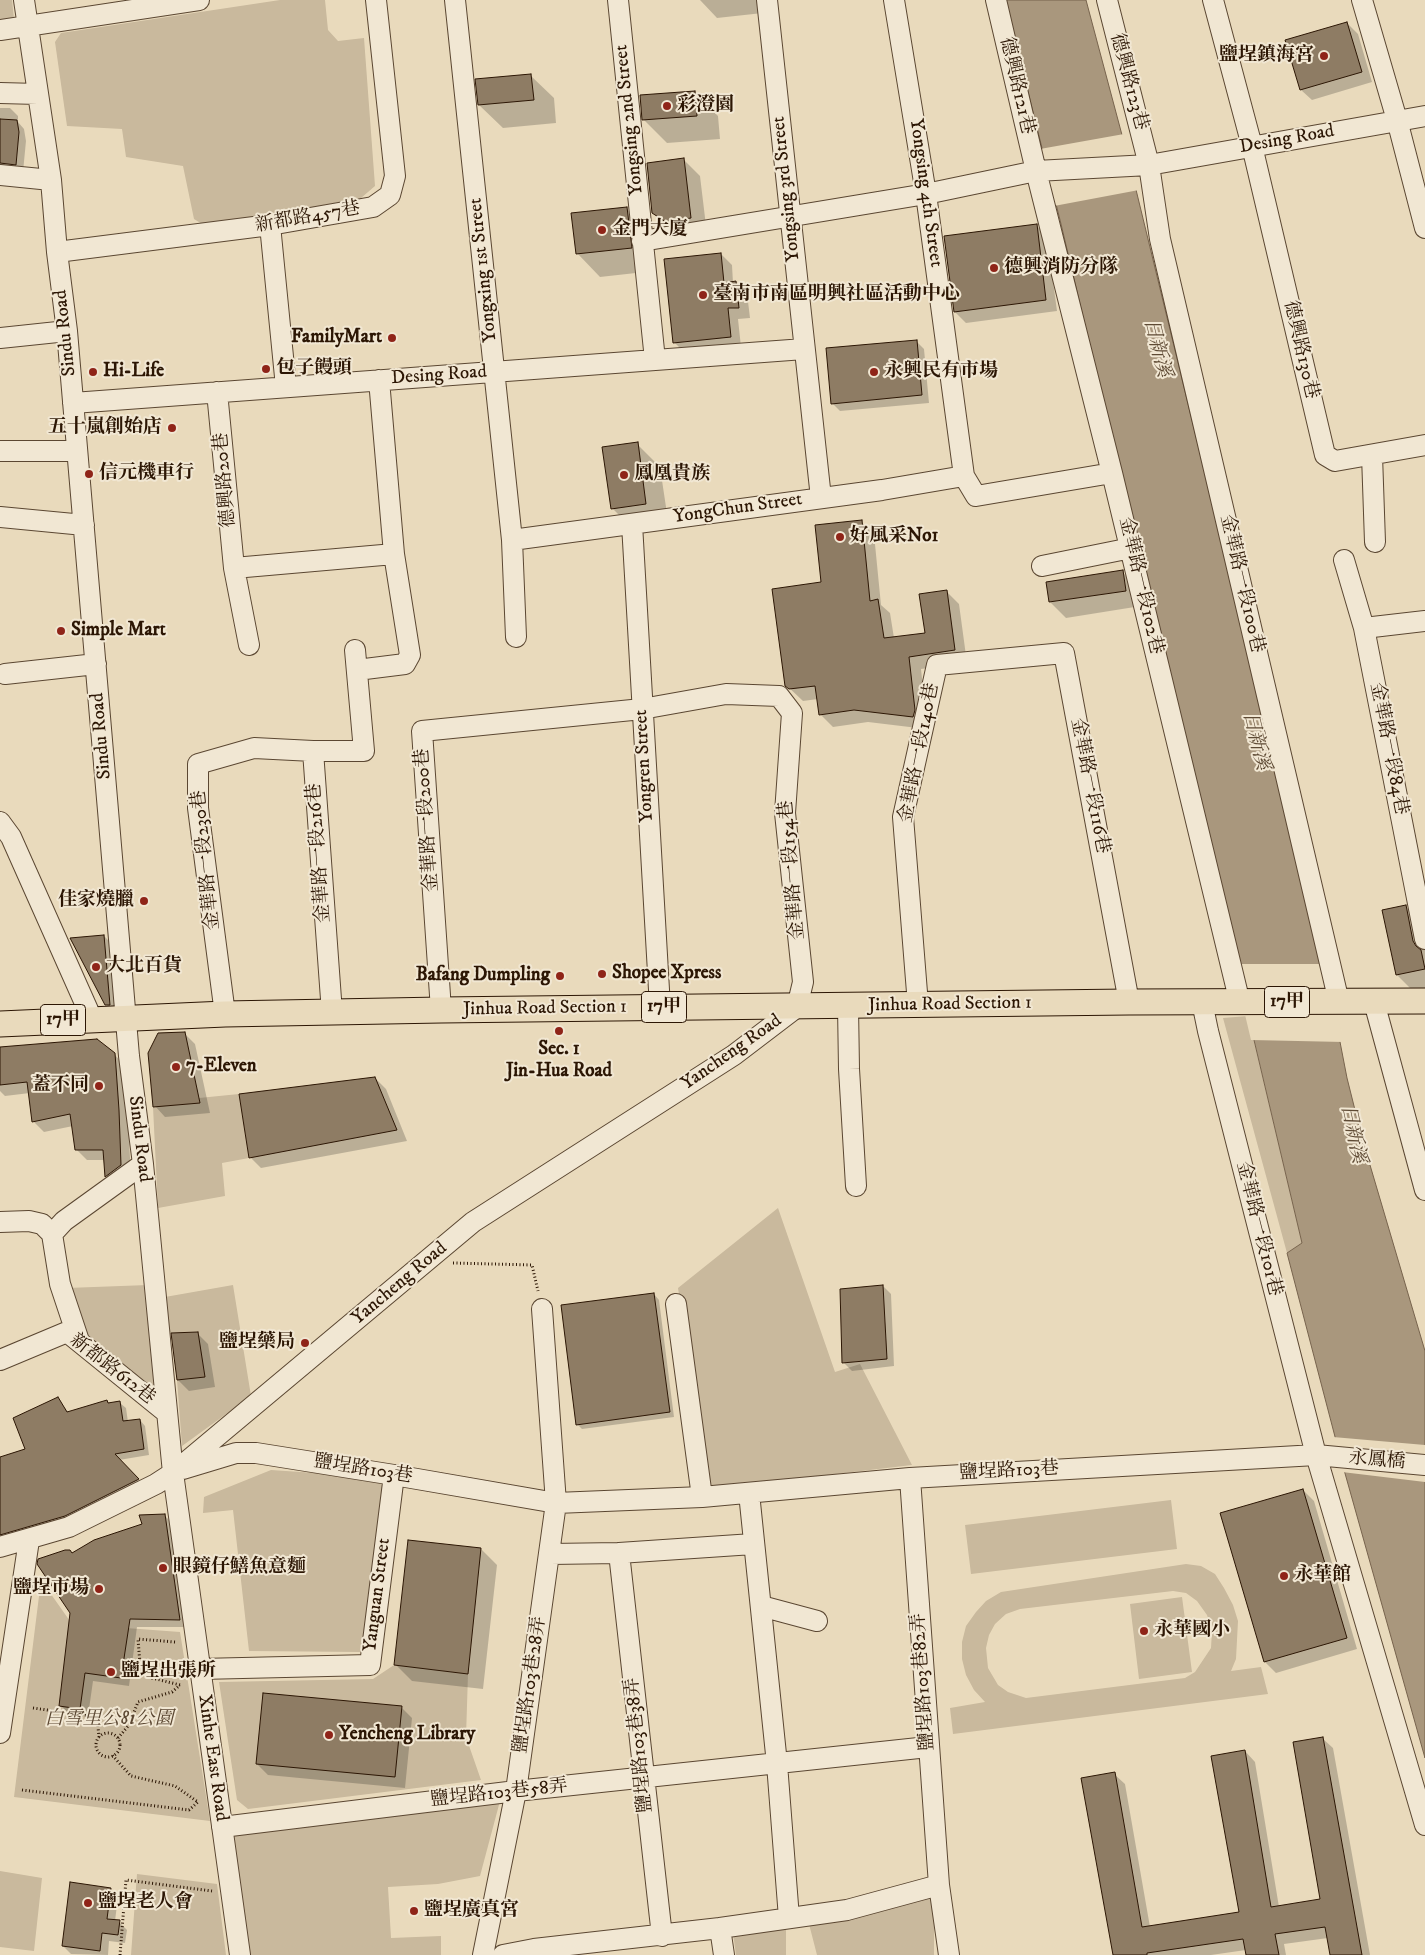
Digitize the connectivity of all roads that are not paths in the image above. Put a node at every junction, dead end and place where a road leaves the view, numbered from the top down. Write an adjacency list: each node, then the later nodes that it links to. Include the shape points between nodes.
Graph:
1 (24, 0): 12 (street, Sindu Road)
2 (200, 0): 12 (street)
3 (376, 0): 25 (street, 新都路457巷, via 395,176 390,195 373,207)
4 (455, 0): 33 (street, Yongxing 1st Street)
5 (618, 0): 27 (street, Yongsing 2nd Street)
6 (767, 0): 24 (street, Yongsing 3rd Street)
7 (894, 0): 23 (street, Yongsing 4th Street)
8 (996, 0): 20 (street, 德興路121巷)
9 (1107, 0): 19 (street, 德興路123巷)
10 (1213, 0): 18 (street, 德興路130巷)
11 (1362, 0): 17 (street)
12 (28, 26): 13 (street); 15 (street, Sindu Road)
13 (0, 30)
14 (0, 93): 15 (street)
15 (38, 94): 22 (street, Sindu Road)
16 (1425, 116): 17 (street, Desing Road)
17 (1397, 120): 18 (street, Desing Road); 26 (street)
18 (1252, 146): 19 (street, Desing Road); 41 (street, 德興路130巷, via 1325,455 1335,461)
19 (1150, 165): 20 (street, Desing Road); 72 (street, 金華路一段100巷, via 1160,240)
20 (1040, 171): 23 (street); 42 (street, 金華路一段102巷)
21 (0, 175): 22 (street)
22 (51, 180): 28 (street, Sindu Road)
23 (926, 194): 24 (street); 43 (street, Yongsing 4th Street)
24 (790, 216): 27 (street); 31 (street, Yongsing 3rd Street)
25 (270, 225): 28 (street, 新都路457巷); 35 (street)
26 (1425, 228)
27 (642, 242): 32 (street, Yongsing 2nd Street)
28 (57, 252): 29 (street, Sindu Road)
29 (67, 331): 30 (street); 37 (street, Sindu Road)
30 (0, 338)
31 (804, 349): 32 (street, Desing Road); 44 (street, Yongsing 3rd Street)
32 (655, 360): 33 (street, Desing Road)
33 (495, 372): 34 (street, Desing Road); 48 (street, Yongxing 1st Street)
34 (379, 380): 35 (street, Desing Road); 51 (street)
35 (286, 387): 36 (street, Desing Road)
36 (217, 392): 37 (street, Desing Road); 54 (street, 德興路20巷)
37 (73, 403): 40 (street, Sindu Road)
38 (1425, 444): 41 (street, 德興路130巷)
39 (0, 451): 40 (street)
40 (78, 452): 47 (street, Sindu Road)
41 (1372, 455): 49 (street)
42 (1112, 473): 43 (street, via 976,496); 50 (street, 金華路一段102巷)
43 (964, 476): 44 (street, YongChun Street)
44 (821, 498): 46 (street, YongChun Street)
45 (0, 517): 47 (street)
46 (632, 524): 48 (street, YongChun Street); 64 (street, Yongren Street)
47 (84, 525): 61 (street, Sindu Road)
48 (512, 540): 57 (street, Yongxing 1st Street)
49 (1375, 542)
50 (1131, 548): 53 (street); 71 (street, 金華路一段102巷)
51 (394, 554): 54 (street); 62 (street, via 410,655 405,664)
52 (1344, 560): 56 (street, 金華路一段84巷)
53 (1042, 566)
54 (234, 568): 58 (street, 德興路20巷)
55 (1425, 621): 56 (street)
56 (1364, 628): 67 (street, 金華路一段84巷)
57 (516, 638)
58 (249, 645)
59 (354, 650): 62 (street)
60 (980, 661): 69 (street, 金華路一段116巷, via 1064,653); 74 (street, 金華路一段140巷, via 937,664 903,817)
61 (96, 664): 63 (street); 81 (street, Sindu Road)
62 (356, 670): 65 (street, via 364,750)
63 (5, 674)
64 (642, 709): 76 (street, Yongren Street); 77 (street, 金華路一段154巷, via 726,694 779,696 792,713 785,813 803,982); 78 (street, 金華路一段200巷, via 422,731)
65 (312, 751): 79 (street, 金華路一段216巷); 80 (street, 金華路一段230巷, via 254,748 198,764 198,808)
66 (0, 822): 82 (street, via 11,837)
67 (1425, 939)
68 (1425, 1001): 73 (main road, 17甲)
69 (1129, 1002): 70 (main road, Jinhua Road Section 1 / 17甲); 74 (main road, Jinhua Road Section 1 / 17甲)
70 (1202, 1002): 71 (main road, Jinhua Road Section 1 / 17甲); 95 (street, 金華路一段101巷)
71 (1240, 1002): 72 (main road, 17甲)
72 (1337, 1002): 73 (main road, 17甲)
73 (1374, 1002): 84 (street)
74 (918, 1005): 75 (main road, Jinhua Road Section 1 / 17甲)
75 (848, 1006): 77 (main road, Jinhua Road Section 1 / 17甲); 86 (street)
76 (660, 1007): 77 (main road, Jinhua Road Section 1 / 17甲); 78 (main road, Jinhua Road Section 1 / 17甲)
77 (797, 1007): 97 (street, Yancheng Road, via 734,1055 474,1222)
78 (441, 1010): 79 (main road, Jinhua Road Section 1 / 17甲)
79 (332, 1013): 80 (main road, Jinhua Road Section 1 / 17甲)
80 (225, 1014): 81 (main road, Jinhua Road Section 1 / 17甲)
81 (126, 1018): 82 (main road, Jinhua Road Section 1 / 17甲); 85 (street, Sindu Road)
82 (92, 1019): 83 (main road, Jinhua Road Section 1 / 17甲)
83 (0, 1024)
84 (1421, 1161): 87 (street)
85 (143, 1164): 89 (street, via 64,1221); 94 (street, Sindu Road)
86 (856, 1186)
87 (1425, 1190)
88 (0, 1222): 89 (street, via 29,1221 42,1224)
89 (52, 1234): 92 (street, via 60,1284)
90 (676, 1304): 101 (street)
91 (542, 1308): 102 (street)
92 (79, 1341): 93 (street, 新都路612巷, via 67,1332); 94 (street, 新都路612巷)
93 (0, 1360)
94 (167, 1413): 97 (street, Sindu Road)
95 (1323, 1456): 96 (street, 永鳳橋); 99 (street, 鹽埕路103巷); 117 (street, 金華路一段101巷)
96 (1425, 1465)
97 (172, 1473): 98 (street, 鹽埕路103巷, via 236,1453 256,1453); 103 (street, Yancheng Road, via 149,1488 69,1527); 110 (street, Xinhe East Road)
98 (394, 1475): 102 (street, 鹽埕路103巷); 110 (street, Yanguan Street, via 370,1665)
99 (910, 1478): 100 (street, 鹽埕路103巷); 113 (street, 鹽埕路103巷82弄)
100 (749, 1493): 101 (street, 鹽埕路103巷); 104 (street)
101 (702, 1497): 102 (street, 鹽埕路103巷)
102 (556, 1503): 106 (street, 鹽埕路103巷28弄)
103 (29, 1540): 105 (street, Yancheng Road); 111 (street)
104 (753, 1544): 107 (street); 108 (street)
105 (0, 1547)
106 (550, 1554): 107 (street); 116 (street, 鹽埕路103巷28弄)
107 (619, 1554): 115 (street, 鹽埕路103巷38弄)
108 (761, 1606): 109 (street); 114 (street)
109 (817, 1621)
110 (200, 1669): 118 (street, Xinhe East Road)
111 (3, 1696): 112 (street)
112 (0, 1733)
113 (928, 1747): 114 (street, 鹽埕路103巷58弄); 119 (street, 鹽埕路103巷82弄)
114 (777, 1764): 115 (street, 鹽埕路103巷58弄); 120 (street)
115 (644, 1778): 116 (street, 鹽埕路103巷58弄); 122 (street, 鹽埕路103巷38弄)
116 (516, 1792): 118 (street, 鹽埕路103巷58弄); 124 (street, 鹽埕路103巷28弄)
117 (1425, 1825)
118 (222, 1827): 123 (street, Xinhe East Road)
119 (939, 1885): 120 (street, via 847,1910); 127 (street, 鹽埕路103巷82弄)
120 (789, 1918): 121 (street)
121 (720, 1928): 122 (street); 126 (street)
122 (662, 1936): 125 (street)
123 (240, 1955)
124 (483, 1955)
125 (503, 1955)
126 (724, 1955)
127 (949, 1955)

